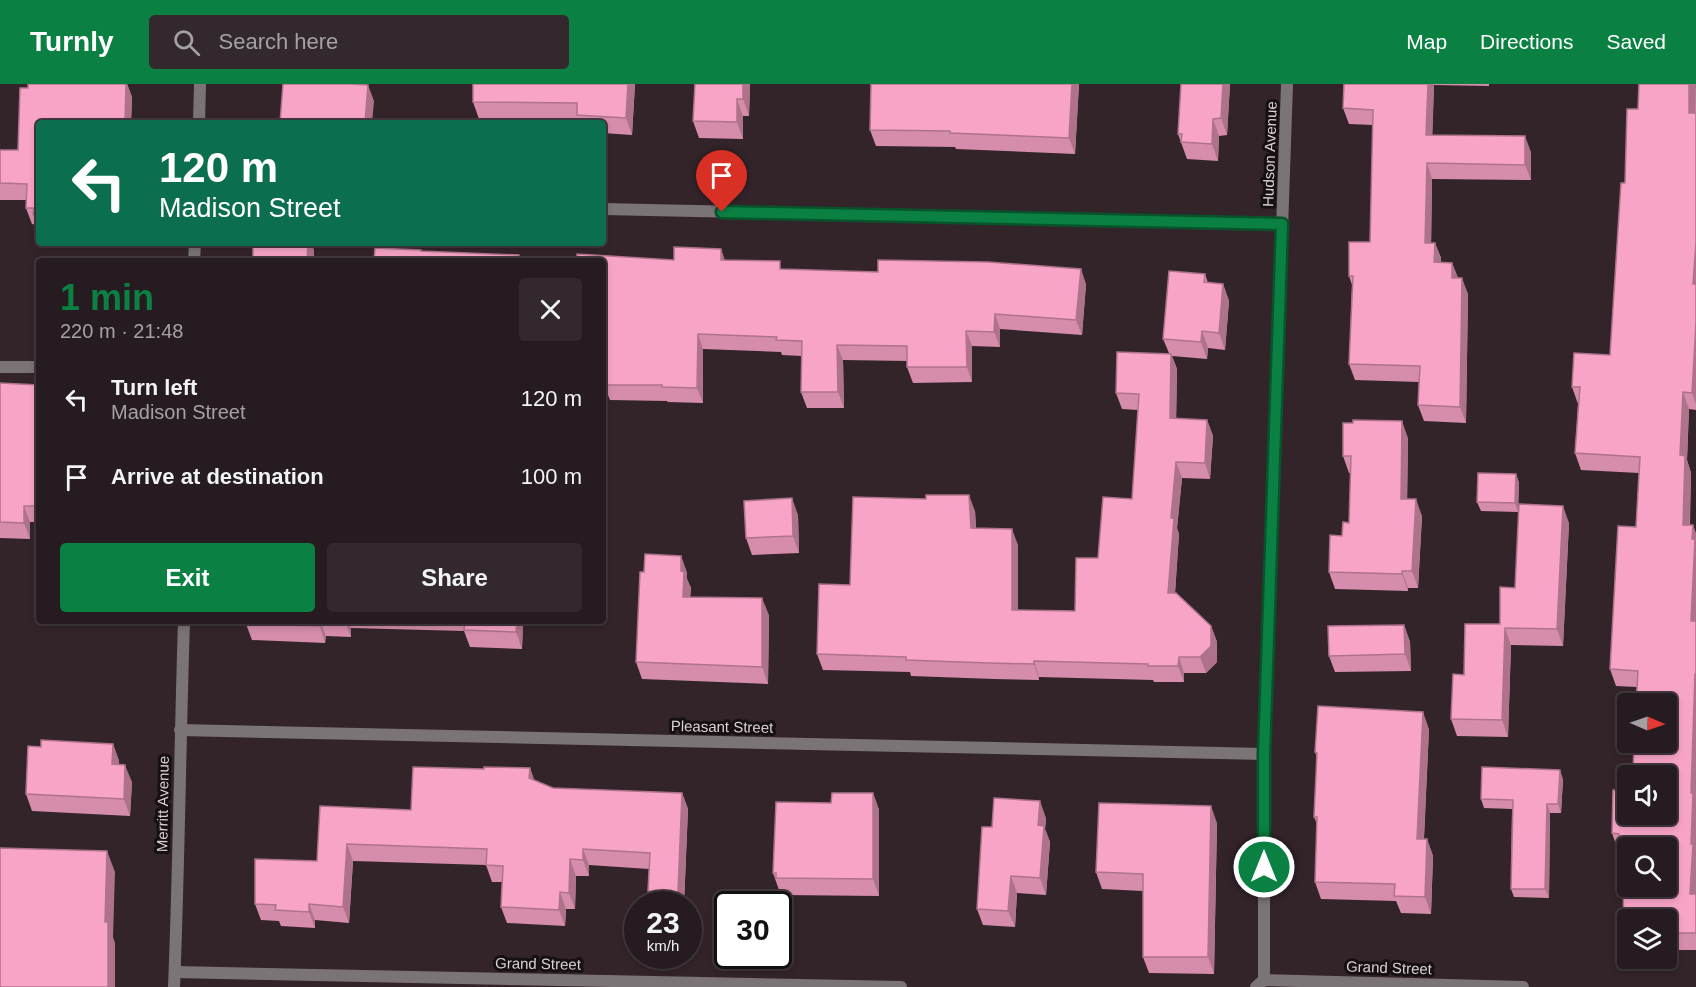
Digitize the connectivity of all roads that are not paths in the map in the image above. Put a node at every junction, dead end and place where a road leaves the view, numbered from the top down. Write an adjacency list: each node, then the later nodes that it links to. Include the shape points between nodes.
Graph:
1 (200, 84): 3 (street)
2 (1287, 84): 5 (street, Hudson Avenue)
3 (199, 120)
4 (606, 209): 5 (street)
5 (1282, 224): 10 (street, Hudson Avenue)
6 (0, 367): 7 (street)
7 (36, 367)
8 (184, 624): 9 (street, Merritt Avenue)
9 (180, 730): 10 (street, Pleasant Street); 11 (street, Merritt Avenue)
10 (1264, 754): 12 (street, Hudson Avenue)
11 (175, 972): 13 (street, Merritt Avenue); 14 (street, Grand Street)
12 (1260, 984): 15 (street, Grand Street)
13 (174, 987)
14 (901, 987)
15 (1523, 987)

